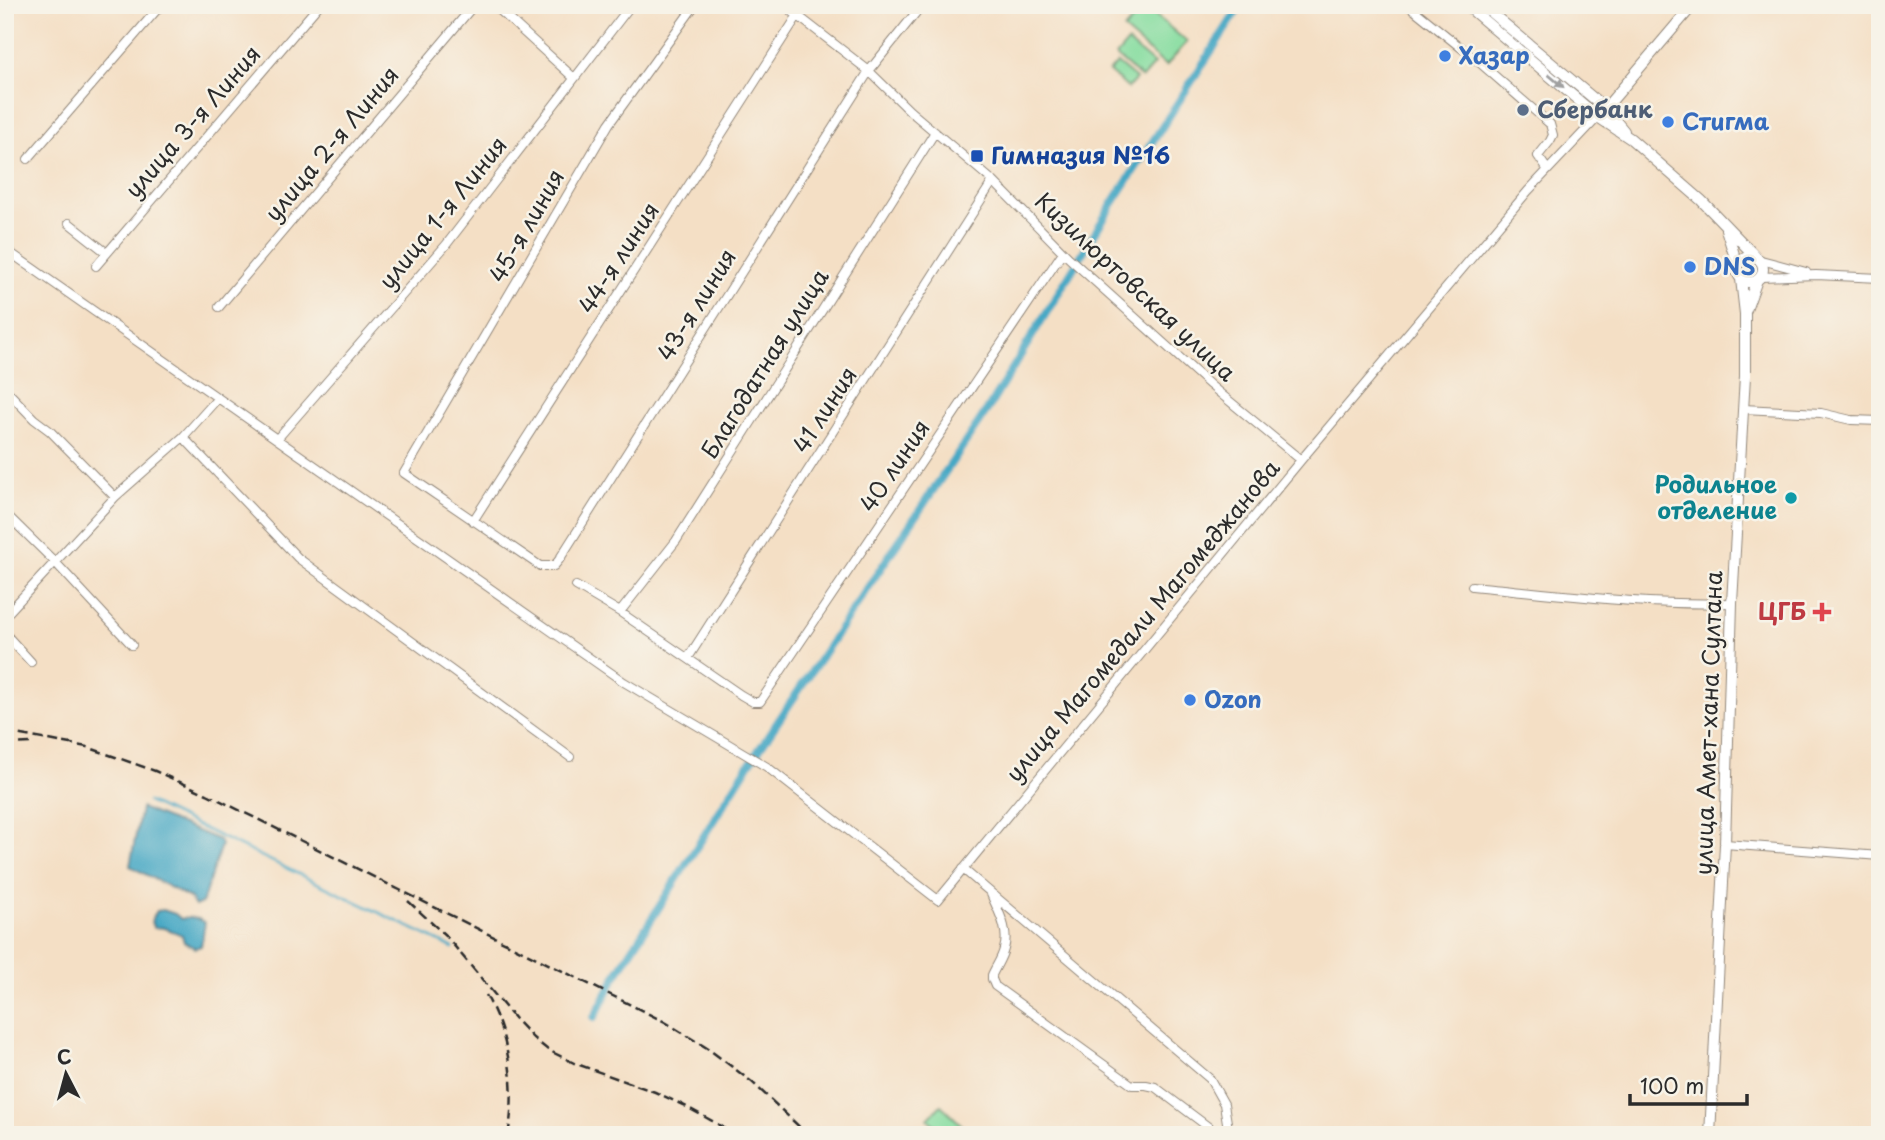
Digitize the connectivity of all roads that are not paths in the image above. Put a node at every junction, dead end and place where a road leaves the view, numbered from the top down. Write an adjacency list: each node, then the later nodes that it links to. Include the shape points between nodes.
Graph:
1 (161, 5): 20 (street)
2 (319, 5): 26 (street, улица 3-я Линия)
3 (474, 5): 35 (street, улица 2-я Линия)
4 (494, 5): 15 (street)
5 (631, 5): 15 (street, улица 1-я Линия)
6 (695, 5): 46 (street, 45-я линия, via 609,124 404,473)
7 (784, 5): 13 (street, Кизилюртовская улица)
8 (922, 5): 14 (street, 43-я линия)
9 (1408, 5): 21 (street, via 1550,124 1553,135 1538,156)
10 (1466, 5): 17 (main road, one-way to 17)
11 (1482, 5): 16 (main road)
12 (1693, 5): 16 (main road, улица Магомедали Магомеджановa)
13 (798, 16): 14 (street, Кизилюртовская улица); 46 (street, 44-я линия)
14 (869, 71): 18 (street, Кизилюртовская улица); 46 (street, 43-я линия, via 554,566 540,566)
15 (574, 78): 42 (street, улица 1-я Линия, via 446,245)
16 (1605, 108): 17 (main road, улица Магомедали Магомеджановa); 19 (main road)
17 (1598, 117): 19 (main road); 21 (street, улица Магомедали Магомеджановa)
18 (935, 132): 22 (street, Кизилюртовская улица); 51 (street, Благодатная улица, via 676,541)
19 (1631, 139): 24 (main road, via 1710,207)
20 (28, 159)
21 (1547, 169): 43 (street, улица Магомедали Магомеджановa)
22 (993, 181): 27 (street, Кизилюртовская улица); 55 (street, 41 линия)
23 (69, 223): 26 (street)
24 (1725, 226): 28 (main road); 29 (main road)
25 (5, 249): 38 (street)
26 (107, 253): 30 (street, улица 3-я Линия)
27 (1066, 255): 43 (street, Кизилюртовская улица); 55 (street, 40 линия, via 760,702 741,695)
28 (1758, 258): 29 (main road, via 1748,255); 31 (street); 34 (main road, via 1763,272)
29 (1737, 264): 33 (main road)
30 (96, 266)
31 (1816, 275): 32 (street); 34 (street)
32 (1880, 278)
33 (1741, 279): 34 (main road); 36 (main road)
34 (1759, 279): 36 (main road)
35 (219, 307)
36 (1745, 314): 39 (main road, улица Амет-хана Султана)
37 (5, 389): 44 (street)
38 (218, 398): 41 (street); 42 (street)
39 (1743, 409): 40 (street); 50 (main road, улица Амет-хана Султана)
40 (1880, 421)
41 (183, 437): 44 (street); 57 (street, via 298,558)
42 (277, 439): 60 (street, улица Магомедали Магомеджановa, via 624,682 767,767 938,900)
43 (1300, 460): 60 (street, улица Магомедали Магомеджановa)
44 (115, 497): 47 (street)
45 (5, 513): 47 (street)
46 (473, 522)
47 (55, 562): 52 (street); 54 (street)
48 (576, 586): 51 (street)
49 (1472, 586): 50 (street, via 1598,599)
50 (1732, 603): 58 (main road, улица Амет-хана Султана)
51 (620, 611): 55 (street)
52 (5, 616)
53 (5, 631): 56 (street)
54 (132, 645)
55 (688, 658)
56 (31, 662)
57 (570, 757)
58 (1725, 844): 59 (street); 64 (main road, улица Амет-хана Султана)
59 (1880, 856)
60 (963, 869): 61 (street)
61 (989, 891): 62 (street, via 1006,940 992,975 995,986 1132,1085 1155,1087); 63 (street, via 1210,1079 1224,1104)
62 (1219, 1135)
63 (1229, 1135)
64 (1710, 1135)

